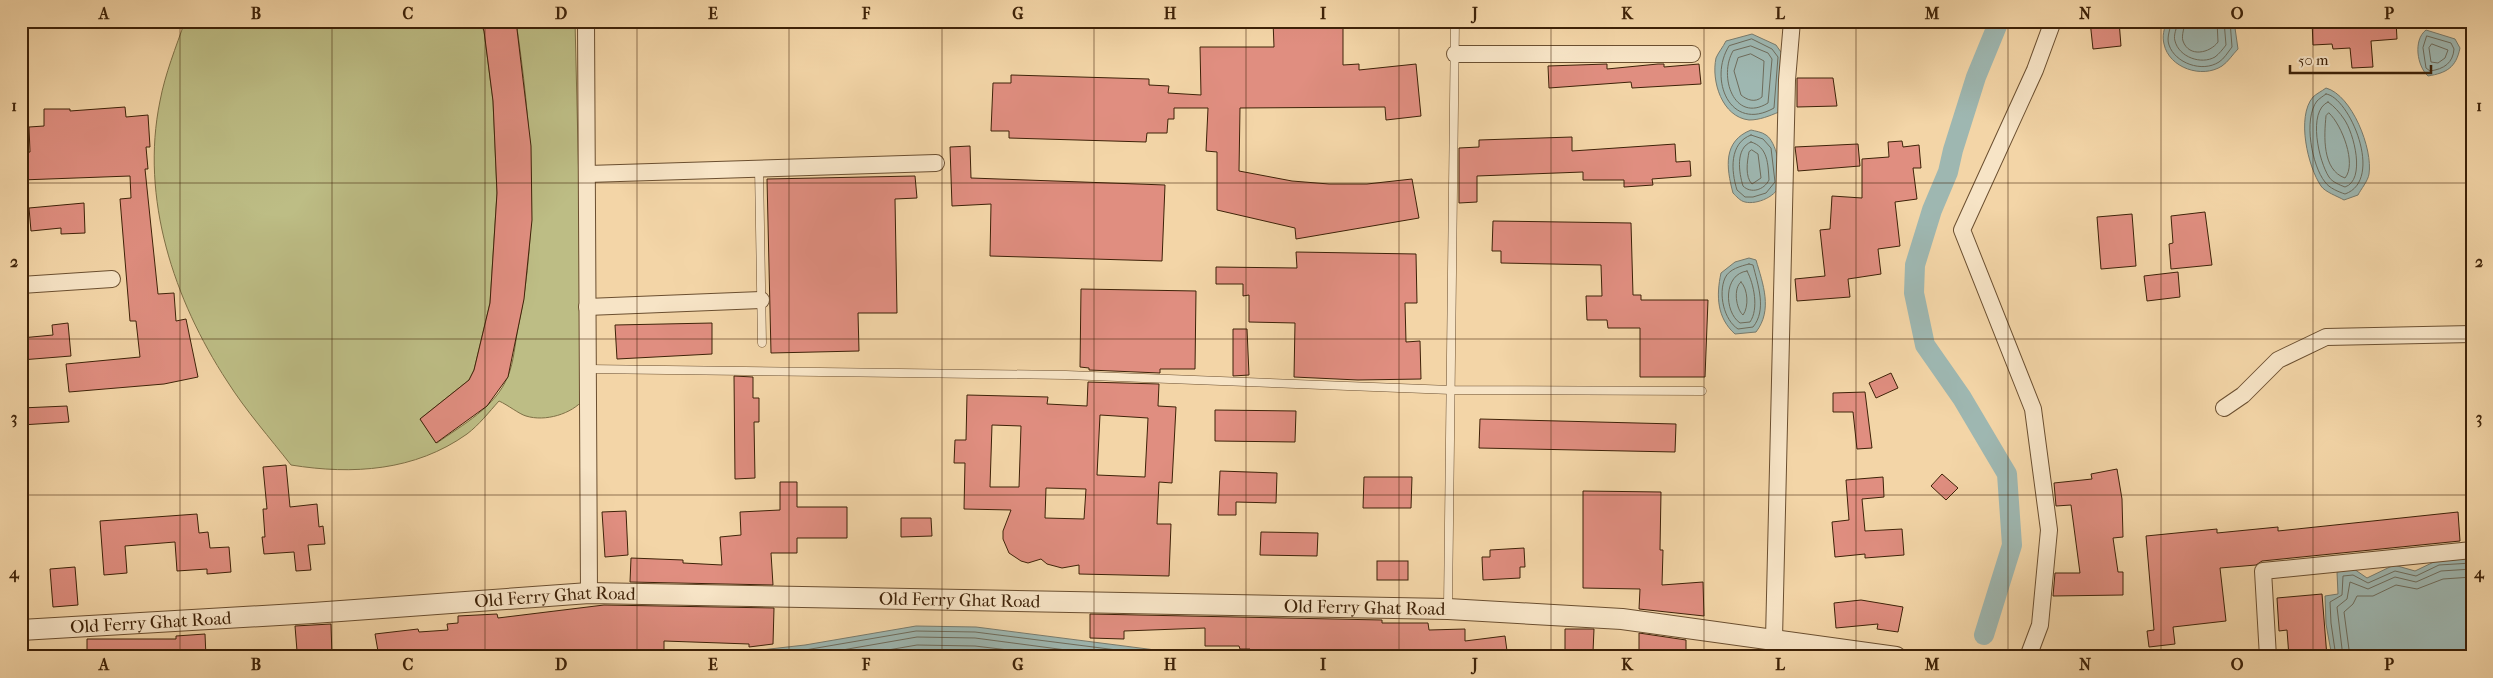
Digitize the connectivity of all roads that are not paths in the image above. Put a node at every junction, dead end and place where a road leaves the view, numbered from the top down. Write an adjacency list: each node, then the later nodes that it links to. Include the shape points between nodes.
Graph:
1 (586, 21): 9 (street)
2 (1455, 21): 5 (lane)
3 (1792, 21): 24 (street, via 1787,80)
4 (2053, 21): 26 (street, via 2035,70 1962,230 2034,409 2049,530 2040,625)
5 (1455, 54): 6 (street); 17 (lane)
6 (1692, 54)
7 (936, 163): 8 (street)
8 (759, 168): 9 (street); 12 (lane)
9 (588, 174): 13 (street)
10 (112, 279): 11 (street)
11 (21, 285)
12 (761, 300): 13 (street); 15 (lane)
13 (588, 307): 16 (street)
14 (2472, 334): 19 (street, via 2326,337 2278,360)
15 (762, 344)
16 (588, 369): 17 (lane, via 1066,374); 21 (street)
17 (1451, 390): 18 (lane); 22 (lane)
18 (1702, 391)
19 (2224, 408)
20 (2472, 550): 27 (street, via 2263,570)
21 (589, 593): 22 (street, Old Ferry Ghat Road); 23 (street, Old Ferry Ghat Road)
22 (1448, 609): 24 (street, Old Ferry Ghat Road, via 1622,619)
23 (21, 630)
24 (1774, 639): 25 (street, Old Ferry Ghat Road)
25 (1896, 657)
26 (2028, 657)
27 (2268, 657)

